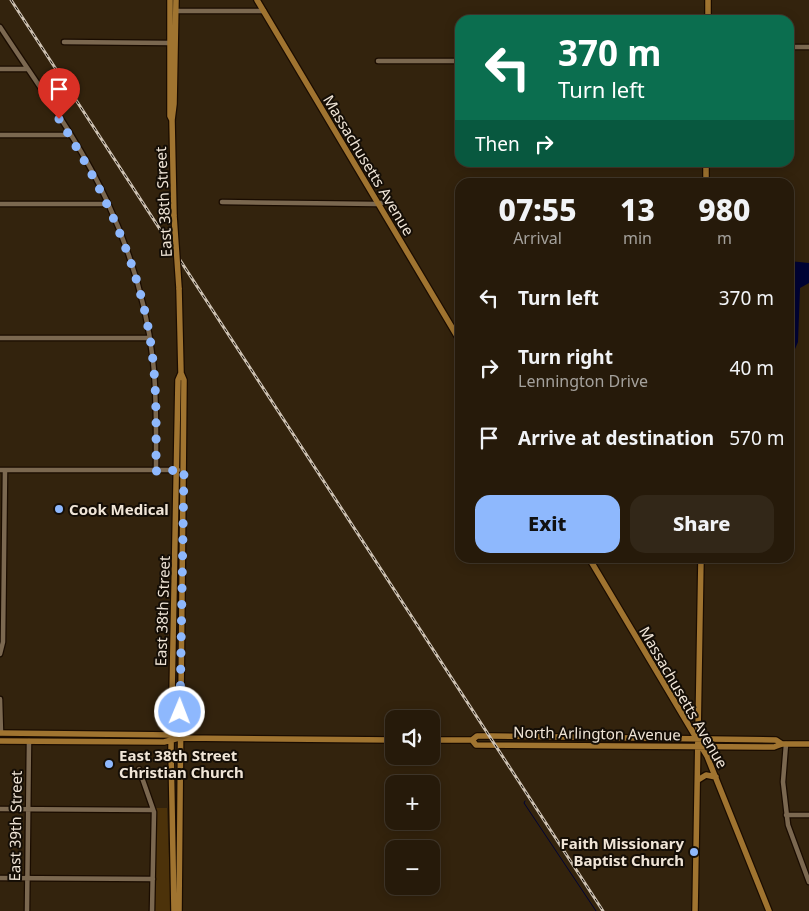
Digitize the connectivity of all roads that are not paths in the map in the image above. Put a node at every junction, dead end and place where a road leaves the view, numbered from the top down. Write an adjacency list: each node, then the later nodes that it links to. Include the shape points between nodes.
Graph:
1 (170, 0): 10 (main road, East 38th Street)
2 (176, 0): 5 (main road, East 38th Street)
3 (257, 0): 6 (main road, Massachusetts Avenue)
4 (708, 0): 7 (main road)
5 (176, 11): 6 (street); 17 (main road, East 38th Street)
6 (264, 11): 24 (main road, Massachusetts Avenue)
7 (708, 15)
8 (0, 28): 16 (street)
9 (64, 42): 10 (street)
10 (170, 43): 17 (main road, East 38th Street)
11 (794, 47): 12 (street)
12 (809, 47)
13 (378, 60): 14 (street)
14 (455, 61)
15 (0, 69): 16 (street)
16 (27, 69): 19 (street)
17 (172, 120): 29 (main road, East 38th Street, bridge, via 181,373 184,380)
18 (0, 135): 19 (street)
19 (70, 135): 23 (street)
20 (222, 202): 24 (street)
21 (385, 202): 24 (street)
22 (0, 204): 23 (street)
23 (108, 204): 27 (street, via 133,270)
24 (377, 204): 25 (main road, Massachusetts Avenue)
25 (455, 333)
26 (0, 338): 27 (street)
27 (150, 338): 30 (street, via 155,385)
28 (3, 470): 30 (street); 31 (street)
29 (181, 470): 30 (street); 37 (main road, East 38th Street); 38 (main road, East 38th Street)
30 (156, 471)
31 (2, 523): 34 (street, via 3,642)
32 (592, 563): 44 (main road, Massachusetts Avenue)
33 (701, 563): 44 (main road)
34 (0, 654)
35 (0, 699): 36 (street)
36 (0, 733): 37 (main road)
37 (172, 734): 38 (main road); 43 (main road, East 38th Street)
38 (179, 738): 39 (main road); 43 (main road); 62 (main road, East 38th Street)
39 (385, 740)
40 (440, 740): 44 (main road, North Arlington Avenue, via 472,740 476,745)
41 (0, 741): 42 (main road)
42 (29, 741): 43 (main road); 51 (street, East 39th Street)
43 (172, 742): 61 (main road, East 38th Street)
44 (699, 743): 45 (main road, North Arlington Avenue, via 776,740); 48 (main road, Massachusetts Avenue); 49 (main road)
45 (784, 744): 46 (main road, North Arlington Avenue); 53 (street)
46 (809, 744)
47 (139, 769): 52 (street)
48 (716, 777): 49 (main road, via 706,776); 64 (main road, Massachusetts Avenue)
49 (698, 780): 63 (main road)
50 (0, 809): 51 (street)
51 (28, 809): 52 (street); 56 (street, East 39th Street)
52 (153, 810): 57 (street)
53 (786, 815): 54 (street); 58 (street)
54 (809, 815)
55 (0, 878): 56 (street)
56 (27, 878): 57 (street); 59 (street, East 39th Street)
57 (153, 879): 60 (street)
58 (809, 882)
59 (27, 911)
60 (152, 911)
61 (174, 911)
62 (179, 911)
63 (695, 911)
64 (768, 911)

